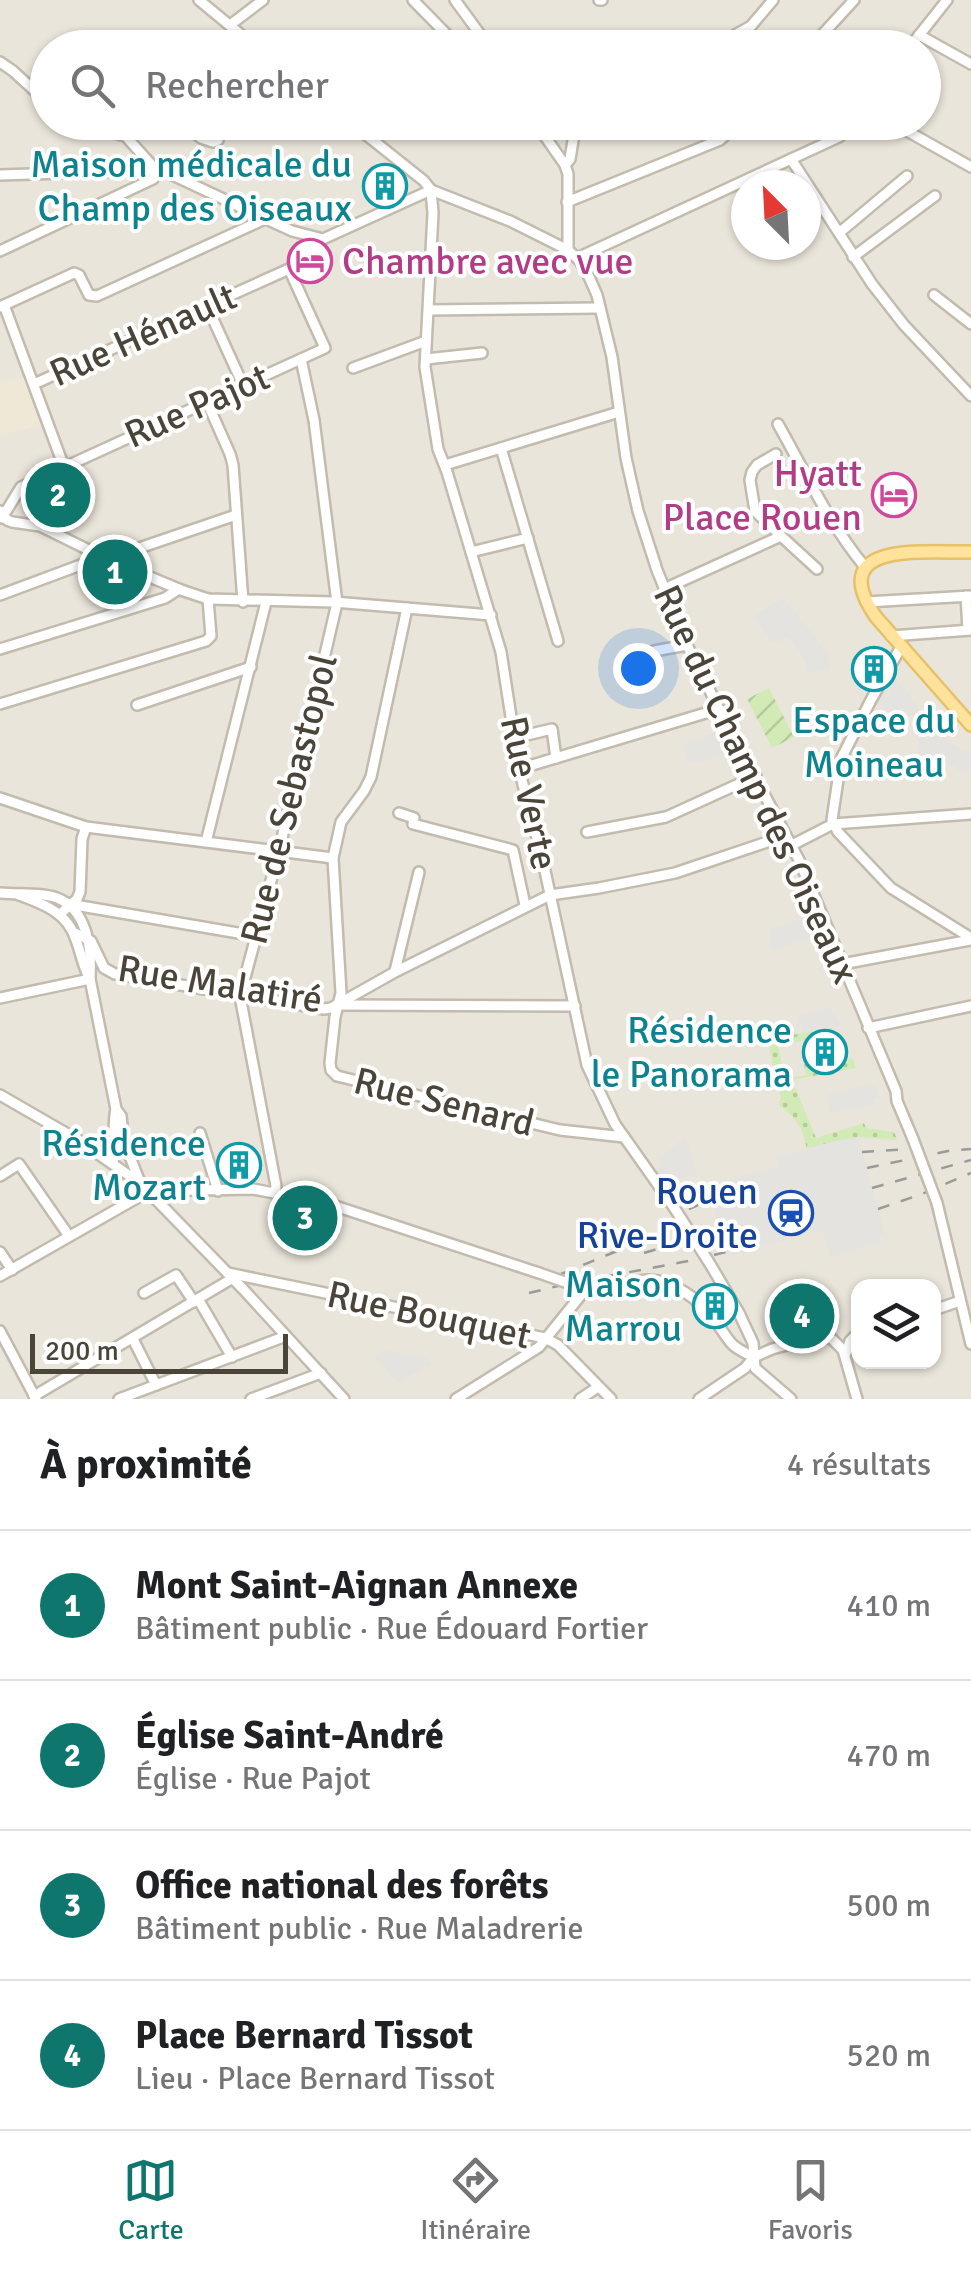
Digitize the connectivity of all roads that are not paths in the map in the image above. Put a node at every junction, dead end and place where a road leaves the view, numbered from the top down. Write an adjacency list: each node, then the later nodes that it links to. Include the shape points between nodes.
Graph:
1 (199, 0): 8 (street)
2 (263, 0): 8 (street)
3 (413, 0): 10 (street)
4 (454, 0): 11 (street)
5 (773, 0): 12 (street)
6 (854, 0): 13 (street)
7 (947, 0): 14 (street)
8 (230, 25): 9 (street)
9 (236, 30)
10 (442, 30)
11 (476, 30)
12 (744, 30)
13 (826, 30)
14 (923, 30)
15 (941, 47): 17 (street)
16 (0, 62): 18 (street)
17 (971, 64)
18 (30, 87)
19 (129, 140): 29 (street)
20 (373, 140): 32 (street)
21 (548, 140): 27 (street)
22 (573, 140): 27 (street)
23 (720, 140): 34 (street)
24 (832, 140): 26 (street)
25 (923, 140): 28 (street)
26 (791, 158): 36 (street); 41 (street)
27 (565, 165): 34 (street)
28 (971, 167)
29 (156, 170): 30 (street); 35 (street); 39 (street, via 148,182)
30 (0, 174)
31 (907, 176): 36 (street)
32 (431, 190): 37 (street, Rue Hénault); 38 (street, Rue du Champ des Oiseaux); 47 (street, Rue Verte)
33 (935, 196): 40 (street)
34 (567, 202): 38 (street)
35 (265, 219): 37 (street); 44 (street, via 97,296 88,295 74,272)
36 (839, 233): 40 (street)
37 (323, 239): 42 (street, Rue Hénault)
38 (568, 250): 41 (street, Rue du Champ des Oiseaux)
39 (0, 251)
40 (853, 257): 56 (street, via 904,325)
41 (577, 258): 46 (street, Rue du Champ des Oiseaux)
42 (289, 269): 45 (street, Rue Hénault); 51 (street, Rue Pajot, via 325,348)
43 (934, 294): 48 (street)
44 (2, 306): 54 (street)
45 (207, 306): 54 (street, Rue Hénault); 55 (street)
46 (599, 308): 47 (street); 58 (street, Rue du Champ des Oiseaux)
47 (428, 310): 49 (street, Rue Verte)
48 (971, 324)
49 (426, 342): 52 (street, Rue Verte); 53 (street)
50 (482, 354): 52 (street)
51 (301, 359): 55 (street, Rue Pajot); 81 (street)
52 (426, 359): 62 (street, Rue Verte)
53 (353, 368)
54 (34, 384): 63 (street, Rue Hénault)
55 (243, 385): 57 (street, Rue Pajot)
56 (971, 396)
57 (206, 402): 63 (street, Rue Pajot); 65 (street, via 230,454)
58 (619, 412): 60 (street); 74 (street, Rue du Champ des Oiseaux, via 638,511)
59 (778, 424): 71 (street)
60 (502, 448): 62 (street); 67 (street)
61 (776, 454): 66 (street, via 757,465 750,480 755,511)
62 (445, 465): 68 (street, Rue Verte)
63 (64, 467): 64 (street, Rue Pajot, via 21,487)
64 (1, 516): 70 (street, via 40,526)
65 (236, 516): 70 (street); 78 (street)
66 (781, 536): 72 (street); 74 (street)
67 (528, 538): 68 (street); 86 (street)
68 (471, 552): 83 (street, Rue Verte)
69 (971, 552): 71 (main road, via 890,555)
70 (105, 558): 73 (street); 75 (street)
71 (865, 567): 80 (main road, via 860,582)
72 (817, 570)
73 (179, 589): 77 (street); 89 (street)
74 (664, 589): 87 (street, Rue du Champ des Oiseaux)
75 (0, 594)
76 (969, 596): 80 (street); 84 (street)
77 (208, 599): 78 (street); 92 (street, via 206,641)
78 (243, 602): 79 (street)
79 (266, 602): 81 (street); 91 (street)
80 (866, 602): 85 (main road)
81 (337, 603): 82 (street); 108 (street, Rue de Sebastopol)
82 (406, 608): 83 (street); 109 (street, via 371,777 341,822)
83 (491, 614): 96 (street, Rue Verte)
84 (969, 630): 85 (street)
85 (891, 636): 88 (main road)
86 (558, 642)
87 (687, 644): 90 (street); 94 (street, Rue du Champ des Oiseaux)
88 (901, 647): 95 (main road); 103 (street, via 842,760)
89 (0, 649)
90 (654, 654)
91 (251, 667): 93 (street); 107 (street)
92 (0, 704)
93 (137, 705)
94 (718, 709): 97 (street); 99 (street, Rue du Champ des Oiseaux)
95 (970, 723)
96 (514, 738): 97 (street, via 552,729); 98 (street, Rue Verte)
97 (556, 758): 98 (street)
98 (519, 769): 112 (street, Rue Verte)
99 (756, 776): 105 (street, via 666,817); 106 (street, Rue du Champ des Oiseaux)
100 (0, 798): 104 (street)
101 (399, 814): 115 (street, via 414,818 413,824 513,850)
102 (971, 814): 103 (street)
103 (833, 824): 106 (street, Rue Malatiré); 120 (street, via 891,888)
104 (86, 827): 107 (street); 114 (street, via 80,892)
105 (587, 832)
106 (788, 840): 112 (street, Rue Malatiré, via 675,873); 121 (street, Rue du Champ des Oiseaux)
107 (206, 842): 108 (street)
108 (279, 852): 109 (street); 118 (street, Rue de Sebastopol)
109 (332, 858): 126 (street, Rue Senard, via 342,993)
110 (419, 872): 122 (street)
111 (0, 892): 113 (street)
112 (550, 894): 115 (street, Rue Malatiré); 127 (street, Rue Verte)
113 (20, 895): 114 (street); 116 (street)
114 (69, 904): 116 (street); 118 (street); 119 (street)
115 (526, 905): 122 (street, Rue Malatiré)
116 (60, 914): 117 (street)
117 (74, 933): 119 (street); 123 (street)
118 (256, 936): 124 (street, Rue de Sebastopol)
119 (86, 939): 123 (street); 124 (street, Rue Malatiré, via 108,972)
120 (971, 939): 121 (street)
121 (842, 964): 129 (street, Rue du Champ des Oiseaux)
122 (395, 972): 126 (street, Rue Malatiré)
123 (90, 979): 125 (street); 131 (street)
124 (240, 996): 126 (street, Rue Malatiré, via 324,1009); 139 (street)
125 (0, 998)
126 (337, 1005): 127 (street); 133 (street, Rue Senard, via 330,1063 337,1076 560,1130)
127 (575, 1006): 133 (street, Rue Verte, via 588,1065)
128 (971, 1006): 129 (street)
129 (868, 1028): 148 (street, Rue du Champ des Oiseaux, bridge, via 937,1203)
130 (0, 1095): 134 (street)
131 (116, 1109): 134 (street); 136 (street)
132 (200, 1132): 138 (street)
133 (624, 1136): 158 (street, Rue Verte, bridge, via 739,1313)
134 (113, 1163): 136 (street)
135 (0, 1176): 140 (street, via 19,1164)
136 (140, 1183): 137 (street)
137 (149, 1191): 138 (street); 140 (street); 143 (street)
138 (218, 1191): 139 (street)
139 (275, 1193): 145 (street, bridge, via 326,1203)
140 (69, 1236): 142 (street)
141 (0, 1252): 142 (street)
142 (12, 1270): 144 (street)
143 (229, 1275): 147 (street); 151 (street); 153 (street, Rue Bouquet)
144 (0, 1276)
145 (584, 1289): 153 (street); 158 (street, via 650,1280 672,1286)
146 (144, 1293): 147 (street, via 176,1275)
147 (196, 1301): 152 (street); 157 (street)
148 (960, 1301): 149 (street); 155 (street, Rue du Champ des Oiseaux)
149 (941, 1308)
150 (0, 1331): 162 (street)
151 (286, 1336): 157 (street); 159 (street)
152 (133, 1338): 160 (street); 162 (street)
153 (545, 1338): 161 (street, Rue Bouquet); 166 (street)
154 (851, 1340): 156 (street)
155 (971, 1344)
156 (845, 1356): 158 (street, via 836,1341 820,1336); 171 (street)
157 (232, 1357): 160 (street)
158 (754, 1357): 169 (street); 170 (street, via 756,1368)
159 (320, 1373): 164 (street); 165 (street)
160 (156, 1385): 163 (street)
161 (598, 1386): 167 (street); 168 (street, Rue Bouquet)
162 (35, 1398)
163 (118, 1399)
164 (250, 1399)
165 (344, 1399)
166 (456, 1399)
167 (580, 1399)
168 (610, 1399)
169 (699, 1399)
170 (792, 1399)
171 (856, 1399)

